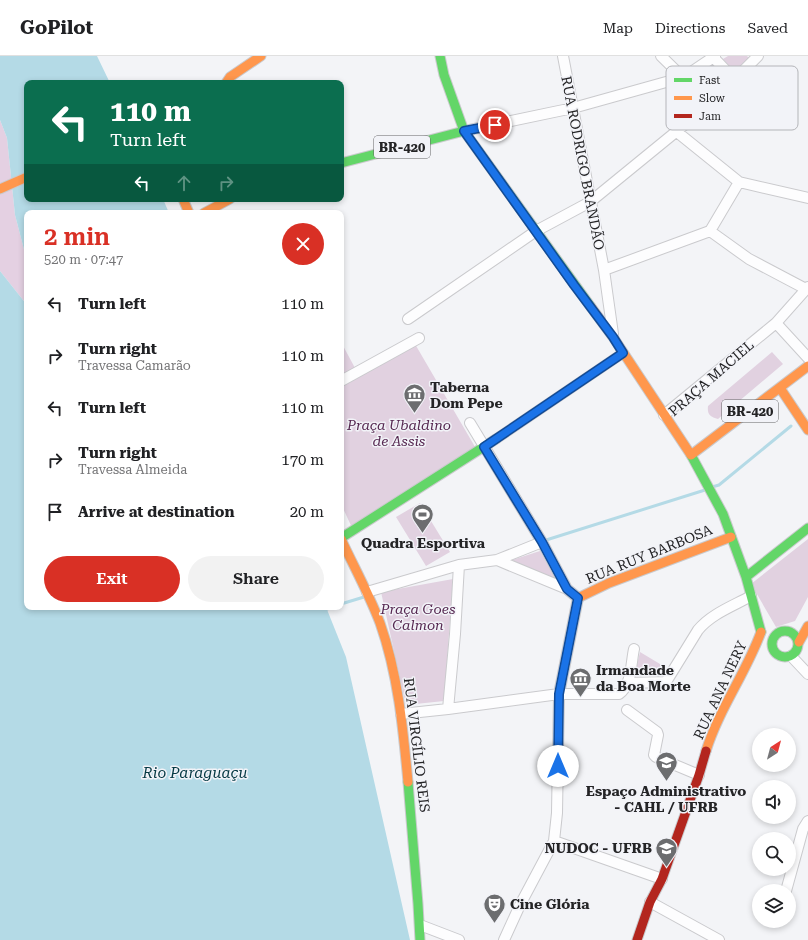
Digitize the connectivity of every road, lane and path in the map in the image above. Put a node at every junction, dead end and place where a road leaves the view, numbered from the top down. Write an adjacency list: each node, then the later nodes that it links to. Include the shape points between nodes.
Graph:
1 (260, 56): 11 (street)
2 (440, 56): 15 (street)
3 (563, 56): 13 (street, RUA RODRIGO BRANDÃO)
4 (661, 56): 7 (street)
5 (714, 57): 8 (street); 9 (street)
6 (755, 57): 10 (street)
7 (672, 66)
8 (700, 66)
9 (722, 66)
10 (746, 66)
11 (228, 80)
12 (666, 82): 13 (street)
13 (573, 108): 15 (street); 23 (street, RUA RODRIGO BRANDÃO)
14 (679, 130): 16 (street)
15 (464, 131): 17 (street, BR-420); 25 (street)
16 (677, 132): 19 (street); 23 (street)
17 (344, 162)
18 (24, 178): 20 (street)
19 (740, 182): 21 (street); 26 (street)
20 (0, 189)
21 (808, 198)
22 (224, 202): 24 (street)
23 (590, 202): 25 (street); 27 (street, RUA RODRIGO BRANDÃO)
24 (210, 210)
25 (536, 231): 29 (street); 31 (street)
26 (710, 231): 27 (street); 28 (street, via 749,259)
27 (604, 270): 31 (street, RUA RODRIGO BRANDÃO)
28 (807, 288): 30 (street, PRAÇA MACIEL)
29 (408, 319)
30 (776, 323): 34 (street); 38 (street, PRAÇA MACIEL)
31 (613, 337): 33 (street)
32 (419, 338): 36 (street)
33 (623, 353): 38 (street); 41 (street)
34 (808, 358)
35 (808, 366): 37 (street, BR-420)
36 (344, 379)
37 (780, 388): 40 (street); 42 (street, BR-420)
38 (664, 415): 42 (street, PRAÇA MACIEL)
39 (470, 423): 41 (street)
40 (808, 430)
41 (484, 447): 44 (street); 46 (street)
42 (691, 455): 45 (street, PRAÇA MACIEL, via 723,514)
43 (808, 528): 50 (street)
44 (344, 537)
45 (731, 537): 50 (street, PRAÇA MACIEL); 54 (street, RUA RUY BARBOSA, via 609,583)
46 (542, 542): 48 (street); 51 (street)
47 (344, 545): 52 (street, RUA VIRGÍLIO REIS)
48 (497, 560): 49 (street); 51 (street)
49 (459, 565): 52 (street); 64 (street)
50 (746, 577): 53 (street, PRAÇA MACIEL)
51 (567, 589): 54 (street)
52 (367, 592): 66 (street, RUA VIRGÍLIO REIS, via 384,636)
53 (751, 596): 56 (street, PRAÇA MACIEL); 62 (street, via 703,623 669,680 664,683)
54 (578, 598): 63 (street)
55 (808, 626): 58 (street)
56 (761, 632): 57 (street); 67 (street, RUA ANA NERY, via 708,745)
57 (775, 635): 58 (street, via 786,630 792,632); 60 (street, via 772,649 784,657)
58 (799, 642): 60 (street, via 798,648)
59 (634, 649): 62 (street)
60 (791, 656): 61 (street)
61 (808, 674)
62 (625, 687): 63 (street, via 619,694)
63 (559, 694): 64 (street); 69 (street, via 557,812)
64 (448, 709): 66 (street)
65 (627, 710): 67 (street, via 657,732 654,752 656,757)
66 (401, 714): 73 (street, RUA VIRGÍLIO REIS, via 411,800)
67 (699, 775): 70 (street, RUA ANA NERY)
68 (808, 821): 71 (street, via 803,829)
69 (554, 841): 70 (street); 76 (street)
70 (662, 879): 72 (street, RUA ANA NERY)
71 (788, 884)
72 (650, 902): 77 (street, RUA ANA NERY); 78 (street)
73 (420, 925): 74 (street, RUA VIRGÍLIO REIS); 75 (street)
74 (420, 940)
75 (459, 940)
76 (504, 940)
77 (637, 940)
78 (719, 940)

